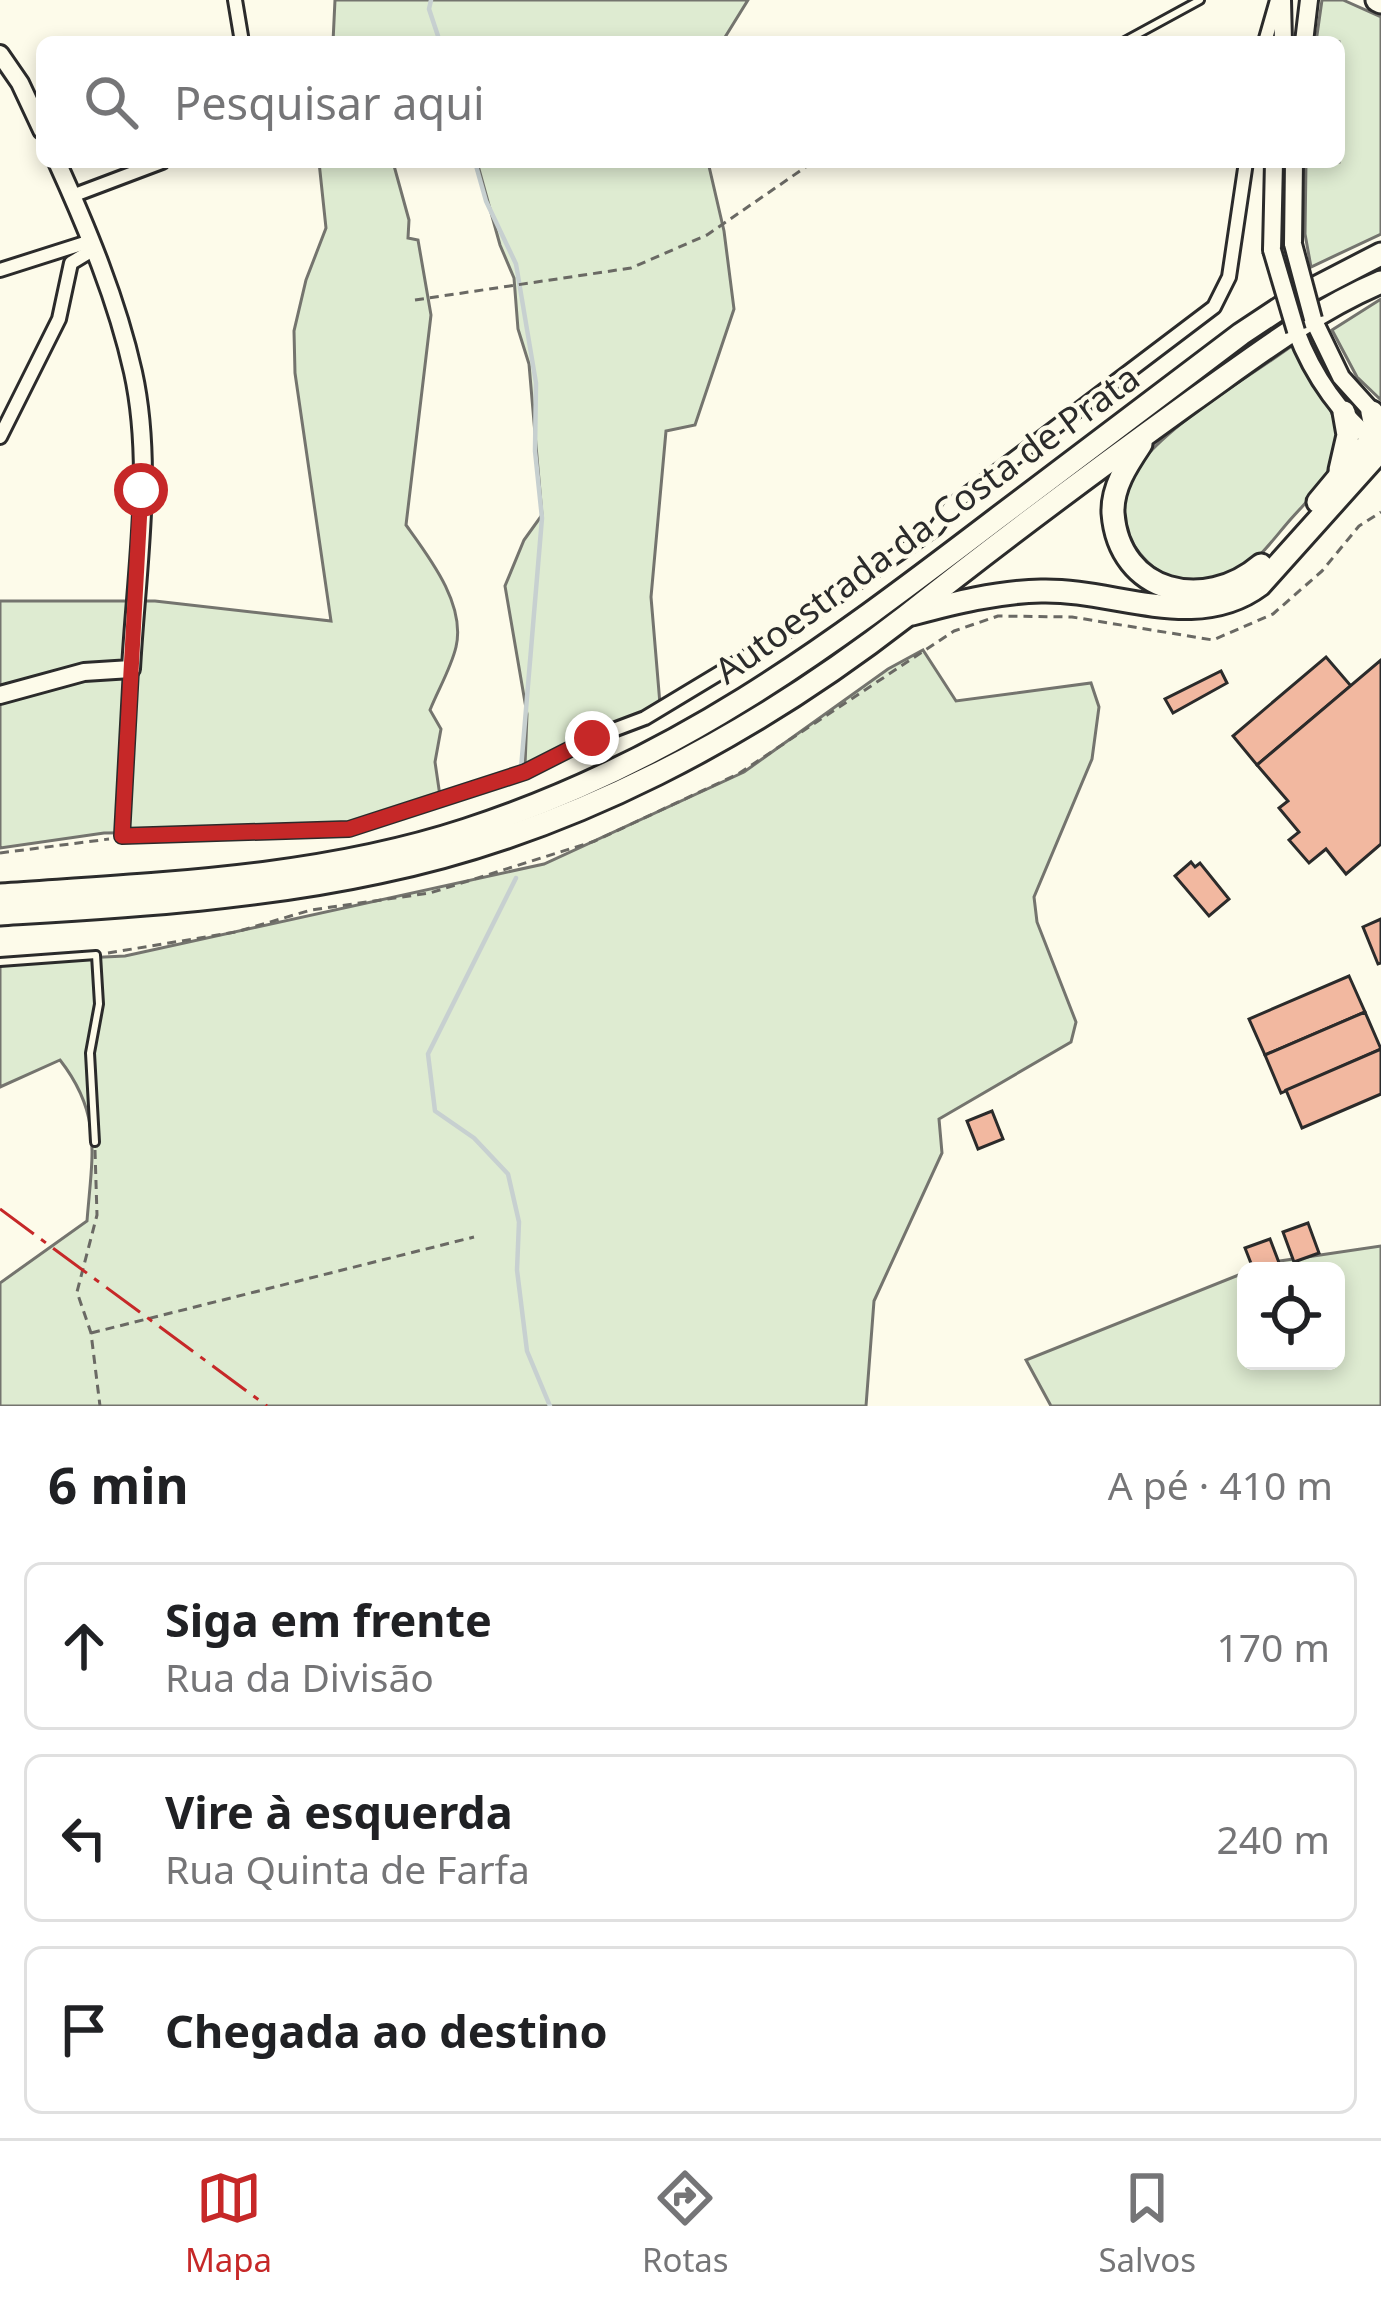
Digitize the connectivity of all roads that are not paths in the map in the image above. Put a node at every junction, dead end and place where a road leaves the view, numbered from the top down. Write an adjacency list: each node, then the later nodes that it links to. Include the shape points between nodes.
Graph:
1 (235, 0): 5 (street)
2 (1200, 0): 6 (lane)
3 (1280, 0): 7 (street); 8 (street)
4 (1309, 0): 9 (street)
5 (241, 36)
6 (1134, 36)
7 (1267, 36)
8 (1283, 36)
9 (1305, 36)
10 (0, 54): 11 (street)
11 (36, 117)
12 (59, 168): 17 (street)
13 (146, 168): 17 (street)
14 (1245, 168): 29 (street, via 1228,277 1214,307 950,506 937,528 771,642 645,718 525,772 349,829 122,836)
15 (1274, 168): 22 (street, bridge, via 1272,250 1290,317)
16 (1294, 168): 24 (street, bridge, via 1293,244 1304,296)
17 (71, 196): 18 (street)
18 (92, 245): 20 (street); 25 (street, via 71,263 59,319); 29 (street, via 133,373 139,430)
19 (1381, 254): 31 (highway, Autoestrada da Costa de Prata, via 1240,334 801,665 633,763 463,831 322,865)
20 (0, 269)
21 (1381, 282): 23 (highway, Autoestrada da Costa de Prata, via 1304,324)
22 (1344, 412): 24 (street); 27 (highway)
23 (1148, 434): 27 (highway, via 1118,483 1113,512 1132,565 1172,590 1198,594 1244,580); 28 (highway, Autoestrada da Costa de Prata)
24 (1378, 434): 27 (highway, via 1372,460)
25 (0, 437)
26 (1381, 473): 27 (highway)
27 (1343, 481): 28 (highway, via 1239,601 1172,607 1046,591)
28 (905, 616): 32 (highway, Autoestrada da Costa de Prata, via 722,740 578,809 466,849 254,895)
29 (131, 669): 30 (street, via 83,672)
30 (0, 695)
31 (0, 895)
32 (0, 914)
33 (0, 962): 34 (lane, via 96,955 99,1004 89,1053)
34 (95, 1142)

